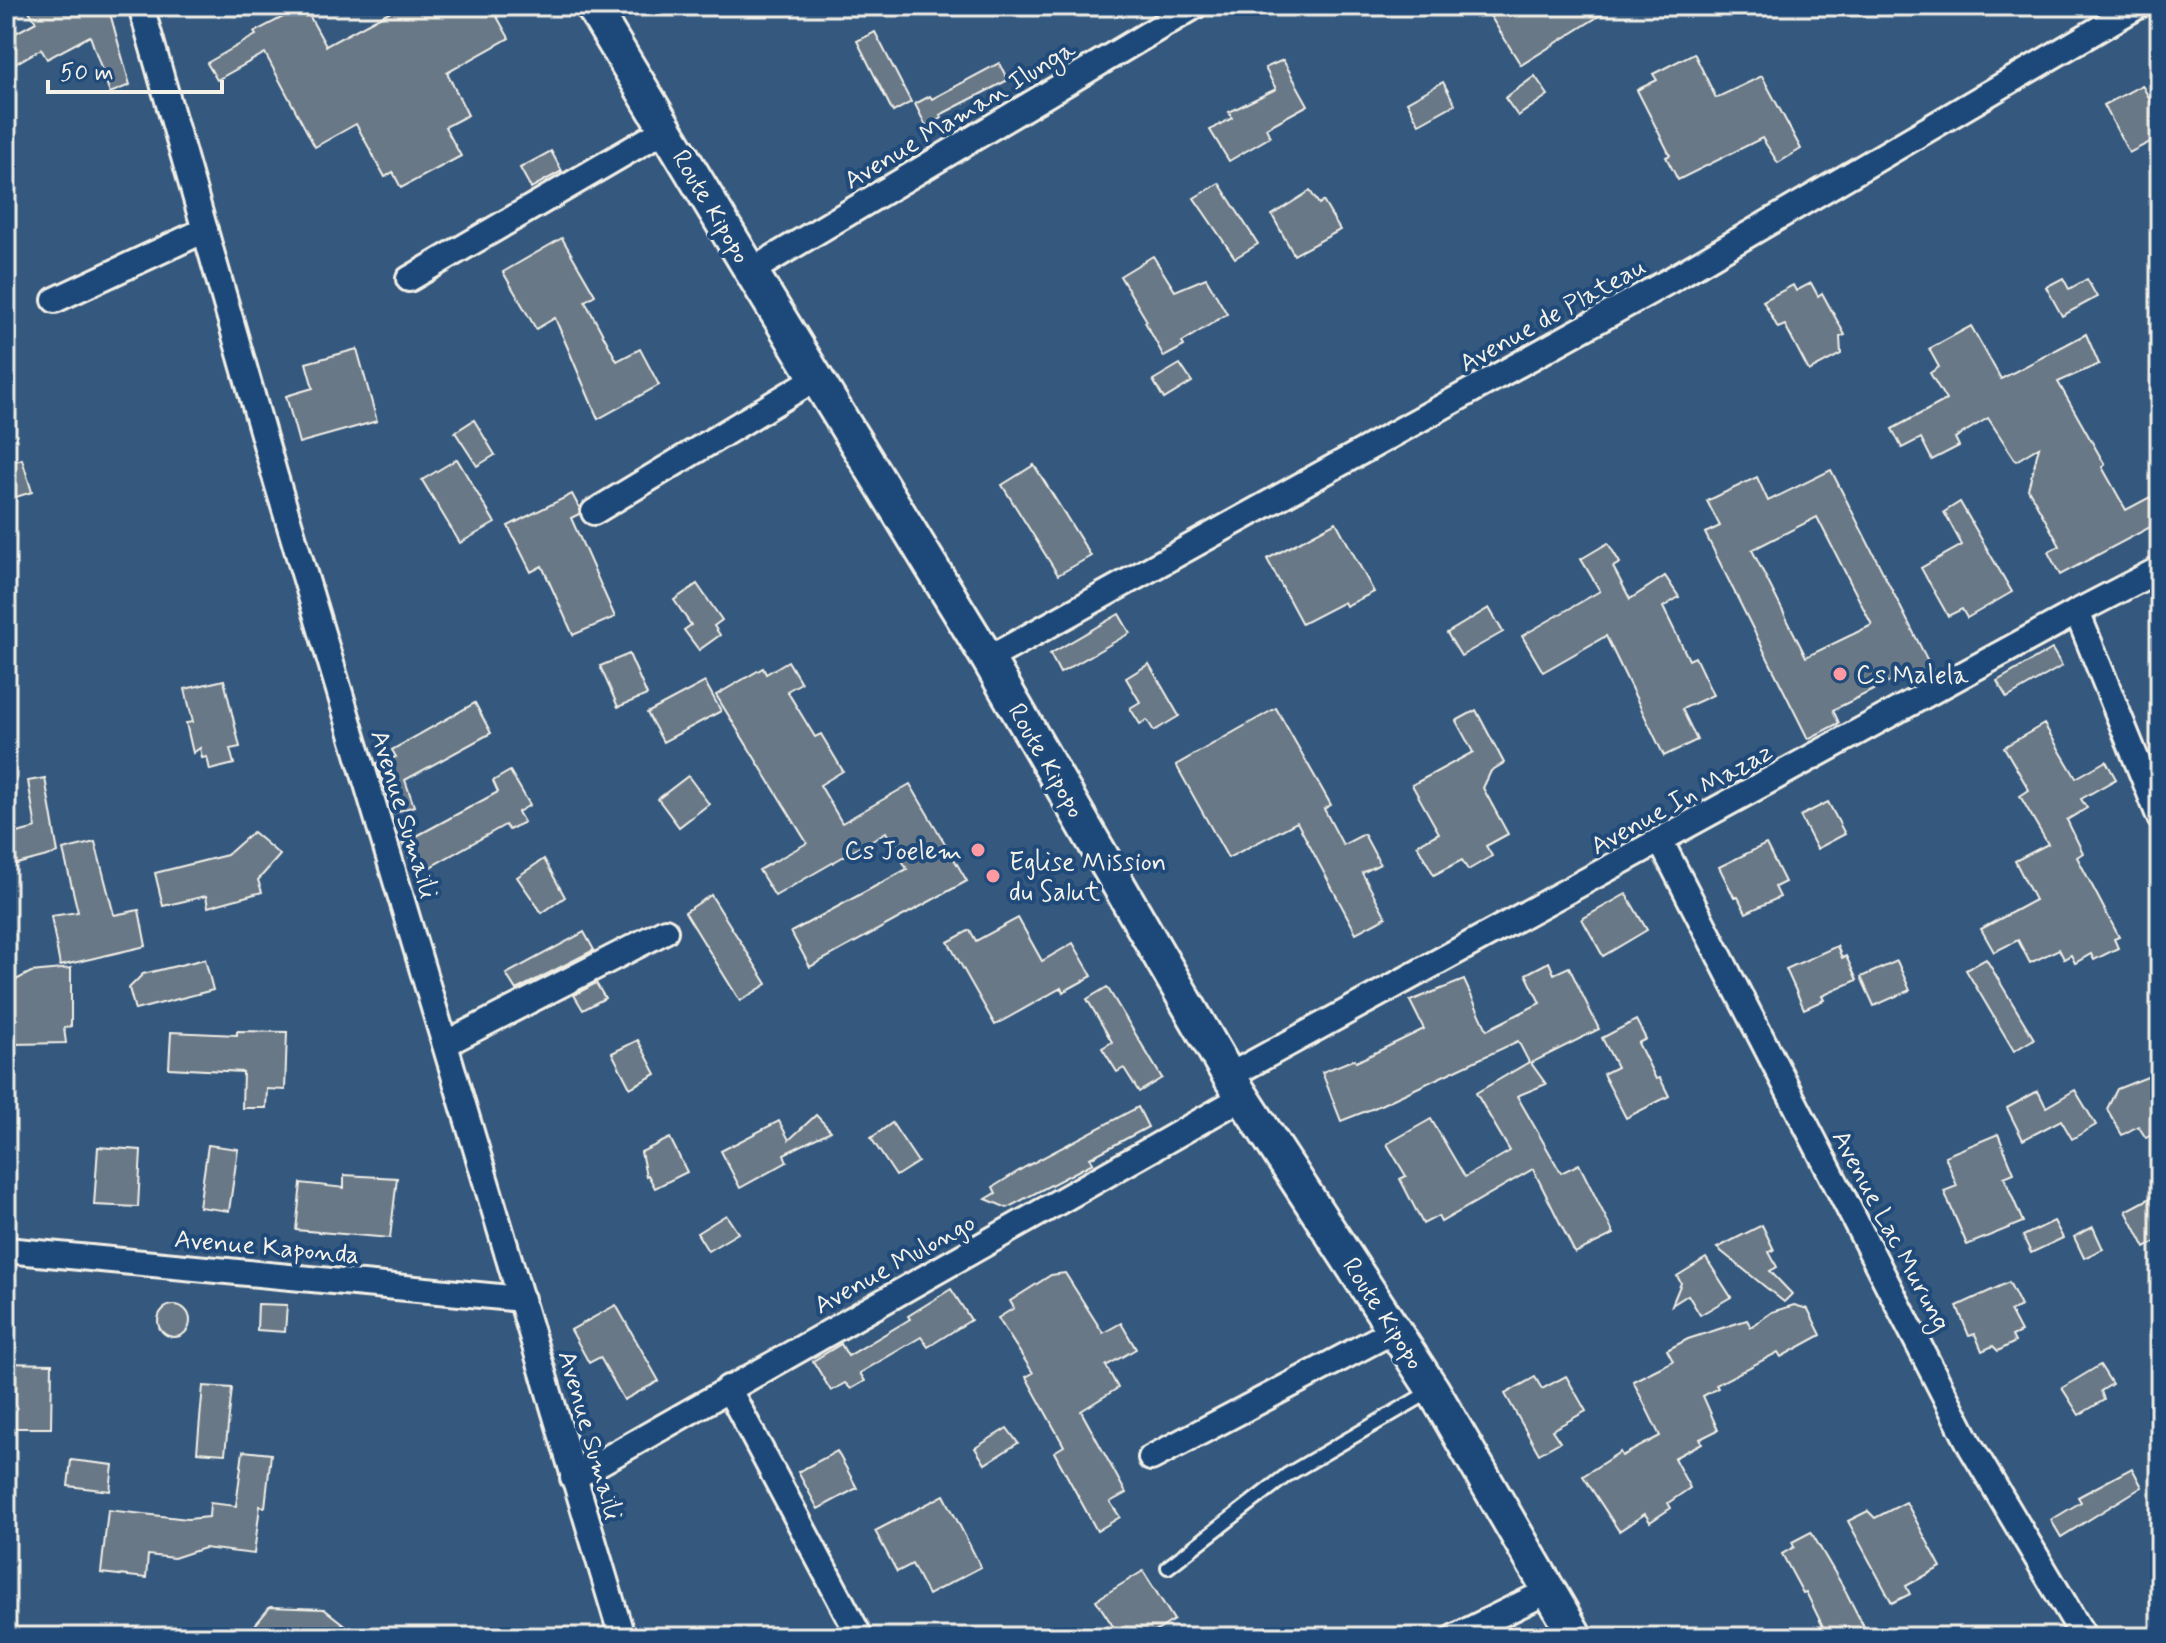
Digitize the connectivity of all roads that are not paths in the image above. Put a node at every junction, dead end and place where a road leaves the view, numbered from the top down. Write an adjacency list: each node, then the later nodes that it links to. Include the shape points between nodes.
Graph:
1 (141, 6): 6 (street, Avenue Sumaïli)
2 (592, 6): 5 (main road, Route Kipopo)
3 (1195, 6): 7 (street, Avenue Maman Ilunga)
4 (2138, 6): 14 (street, Avenue de Plateau, via 1669,281)
5 (666, 129): 7 (main road, Route Kipopo); 8 (street)
6 (205, 230): 9 (street); 18 (street, Avenue Sumaïli)
7 (751, 271): 10 (main road, Route Kipopo)
8 (409, 279)
9 (55, 300)
10 (816, 378): 11 (street); 14 (main road, Route Kipopo)
11 (594, 512)
12 (2160, 569): 13 (street, Avenue In Mazaz)
13 (2077, 612): 15 (street); 16 (street, Avenue In Mazaz)
14 (988, 659): 19 (main road, Route Kipopo)
15 (2160, 818)
16 (1661, 842): 19 (street, Avenue In Mazaz); 33 (street, Avenue Lac Murung, via 1971,1447)
17 (665, 931): 18 (street)
18 (445, 1044): 21 (street, Avenue Sumaïli)
19 (1236, 1087): 22 (main road, Route Kipopo); 23 (street, Avenue Mulongo)
20 (6, 1250): 21 (street, Avenue Kaponda)
21 (522, 1299): 26 (street, Avenue Sumaïli)
22 (1395, 1330): 24 (main road, Route Kipopo); 25 (street)
23 (728, 1388): 26 (street, Avenue Mulongo); 30 (street)
24 (1433, 1390): 27 (lane, via 1287,1475); 28 (main road, Route Kipopo)
25 (1151, 1458)
26 (573, 1478): 29 (street, Avenue Sumaïli)
27 (1168, 1567)
28 (1548, 1591): 31 (street); 32 (main road, Route Kipopo)
29 (622, 1637)
30 (860, 1637)
31 (1455, 1637)
32 (1576, 1637)
33 (2084, 1637)

